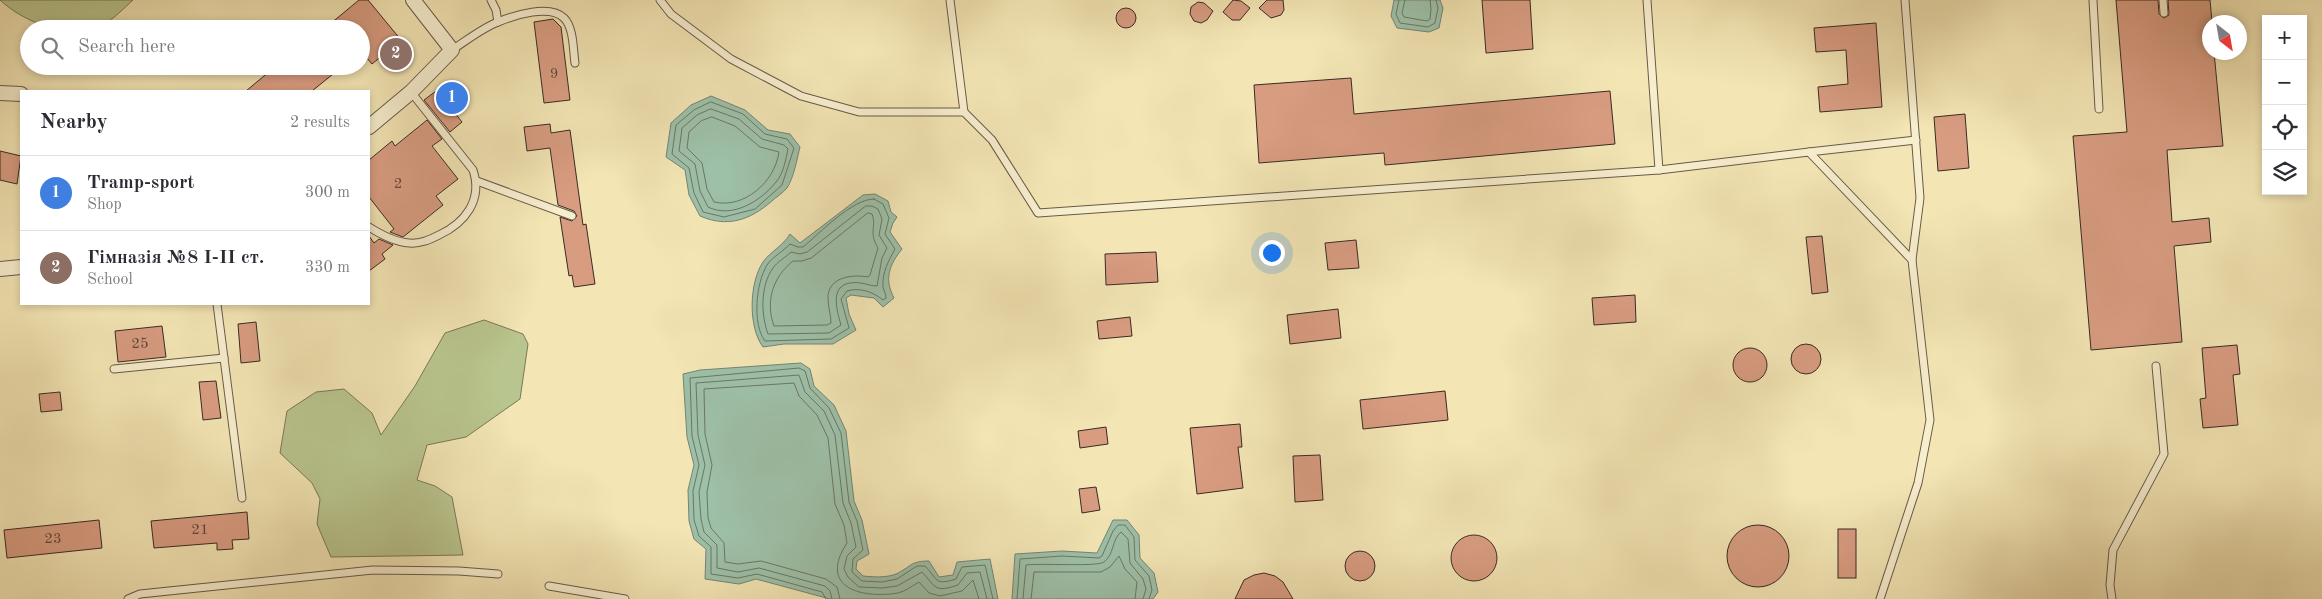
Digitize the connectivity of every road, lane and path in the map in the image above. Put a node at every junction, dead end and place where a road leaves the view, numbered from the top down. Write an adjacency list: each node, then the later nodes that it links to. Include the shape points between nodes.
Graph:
1 (413, 0): 11 (street)
2 (491, 0): 10 (lane)
3 (660, 0): 17 (lane, via 671,14 730,59 801,96 859,112)
4 (950, 0): 17 (lane)
5 (1646, 0): 21 (lane)
6 (1905, 0): 19 (lane)
7 (2093, 0): 16 (lane)
8 (2163, 0): 9 (lane)
9 (2164, 13)
10 (498, 22): 11 (lane); 12 (lane, via 543,10 556,13 570,28)
11 (452, 50): 13 (street)
12 (575, 63)
13 (411, 92): 18 (street); 22 (lane, via 463,155)
14 (0, 93): 15 (street)
15 (20, 94)
16 (2099, 109)
17 (964, 112): 21 (lane, via 992,140 1038,214)
18 (370, 126)
19 (1916, 140): 20 (lane); 25 (lane, via 1920,198)
20 (1809, 152): 21 (lane); 25 (lane)
21 (1659, 170)
22 (477, 181): 23 (lane); 24 (lane, via 476,196 469,212 452,229 431,239 407,243)
23 (572, 216)
24 (370, 227)
25 (1912, 260): 37 (lane, via 1930,420 1918,483)
26 (20, 267): 27 (street)
27 (0, 269)
28 (217, 305): 29 (lane)
29 (224, 358): 31 (lane); 32 (lane)
30 (2156, 366): 38 (lane, via 2164,454 2113,550)
31 (114, 369)
32 (242, 498)
33 (498, 574): 35 (lane, via 374,570 140,594)
34 (549, 586): 36 (lane)
35 (128, 599)
36 (624, 599)
37 (1880, 599)
38 (2112, 599)

